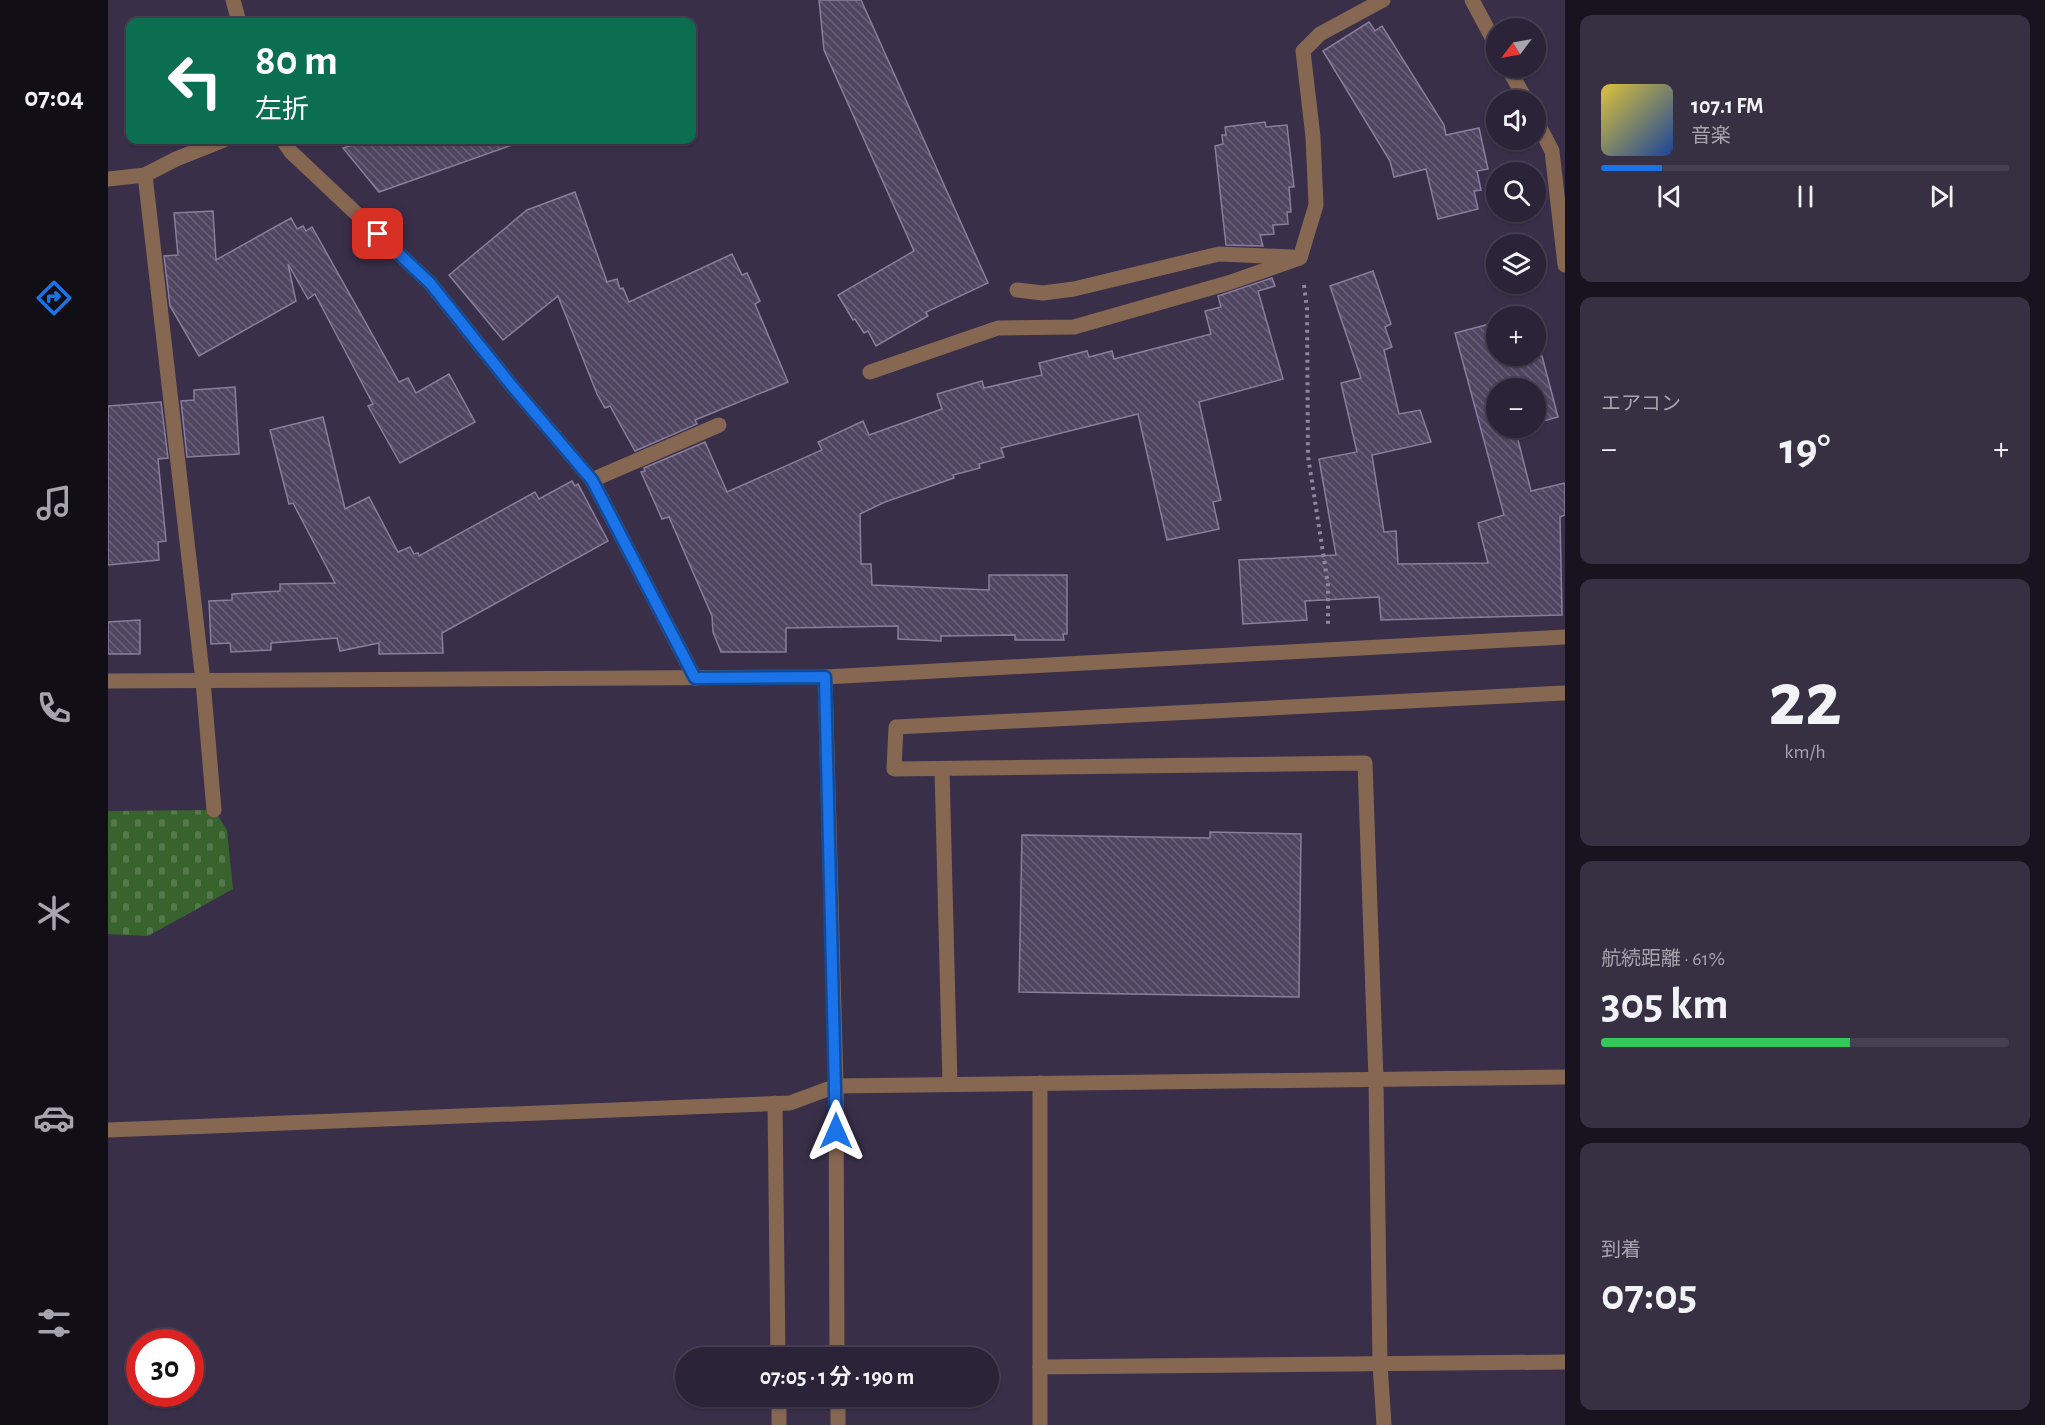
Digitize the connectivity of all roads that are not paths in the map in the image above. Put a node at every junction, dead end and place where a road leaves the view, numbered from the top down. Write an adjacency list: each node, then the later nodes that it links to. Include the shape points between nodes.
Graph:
1 (233, 0): 4 (street)
2 (1383, 0): 12 (street, via 1320,34 1304,51 1316,205)
3 (1472, 0): 5 (street)
4 (238, 18)
5 (1486, 26)
6 (1546, 139): 11 (street, via 1552,151)
7 (214, 144): 9 (street)
8 (286, 144): 17 (street, via 430,283)
9 (146, 175): 10 (street); 22 (street)
10 (108, 178)
11 (1563, 230): 13 (street)
12 (1300, 258): 14 (street, via 1219,254 1074,289 1043,293); 15 (street, via 1074,327 998,328)
13 (1565, 265)
14 (1017, 290)
15 (870, 372)
16 (719, 425): 17 (street)
17 (592, 480): 20 (street)
18 (1565, 637): 19 (street)
19 (825, 677): 20 (street); 30 (street)
20 (695, 678): 22 (street)
21 (108, 681): 22 (street)
22 (203, 681): 25 (street)
23 (1565, 693): 24 (street, via 896,727 894,769)
24 (942, 769): 27 (street, via 1365,763); 29 (street)
25 (214, 810)
26 (1565, 1077): 27 (street)
27 (1376, 1080): 28 (street); 36 (street)
28 (1040, 1083): 29 (street); 37 (street)
29 (950, 1084): 30 (street)
30 (836, 1086): 31 (street, via 790,1103); 34 (street)
31 (775, 1103): 32 (street); 33 (street)
32 (108, 1130)
33 (778, 1347)
34 (837, 1347)
35 (1565, 1362): 36 (street)
36 (1380, 1364): 37 (street); 43 (street)
37 (1040, 1367): 42 (street)
38 (779, 1407): 40 (street)
39 (838, 1407): 41 (street)
40 (779, 1425)
41 (838, 1425)
42 (1040, 1425)
43 (1384, 1425)

